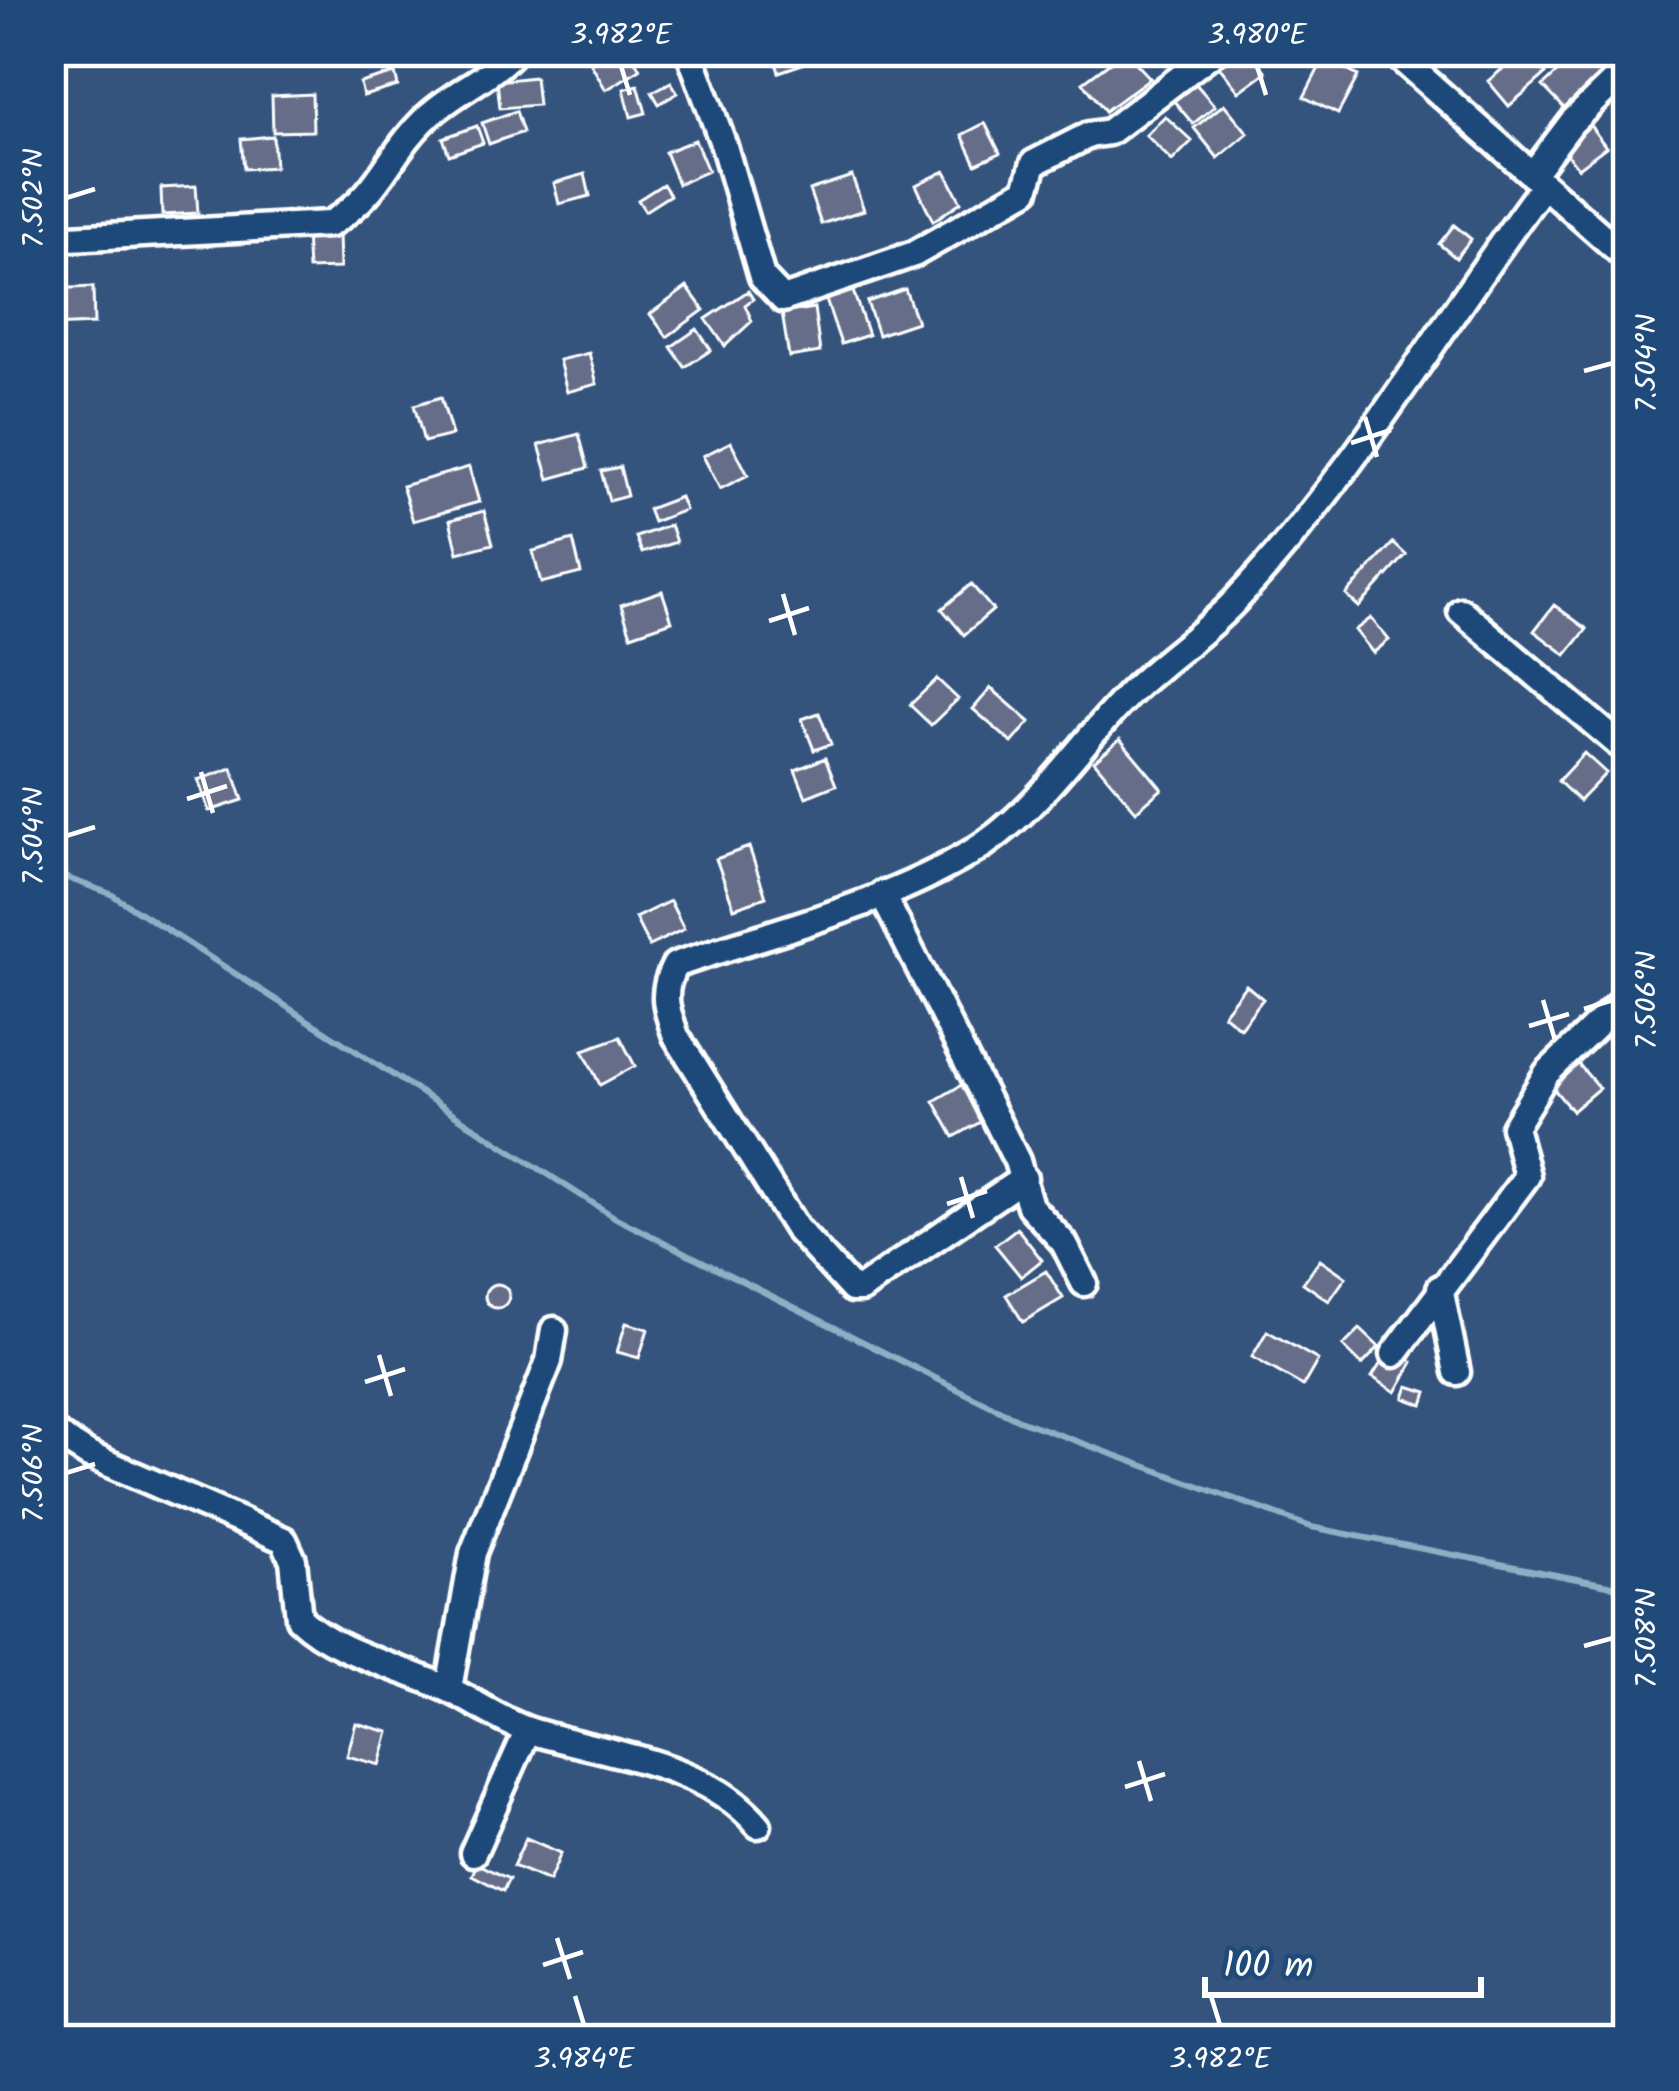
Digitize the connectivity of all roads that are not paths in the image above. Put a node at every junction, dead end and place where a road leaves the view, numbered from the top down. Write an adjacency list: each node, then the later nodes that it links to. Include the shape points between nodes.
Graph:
1 (514, 51): 7 (street, via 426,117 360,205 330,224)
2 (688, 51): 3 (street, via 761,277 783,299 914,254 982,218 1026,190 1034,163 1109,132)
3 (1215, 51)
4 (1392, 51): 6 (street)
5 (1628, 68): 6 (street, via 1572,122)
6 (1538, 180): 8 (street); 11 (street, via 1402,389 1234,603 1133,691 1003,829)
7 (51, 239)
8 (1628, 260)
9 (1461, 611): 10 (street)
10 (1628, 752)
11 (882, 894): 13 (street); 13 (street, via 675,965 665,992 676,1036 796,1228 852,1289)
12 (1628, 995): 15 (street, via 1547,1073 1514,1127 1527,1176)
13 (1024, 1178): 14 (street, via 1030,1206 1064,1243)
14 (1084, 1282)
15 (1440, 1288): 17 (street); 18 (street)
16 (554, 1330): 20 (street, via 473,1553)
17 (1394, 1354)
18 (1457, 1372)
19 (51, 1431): 20 (street, via 284,1540 299,1618 320,1638)
20 (448, 1689): 21 (street)
21 (528, 1730): 22 (street, via 603,1746 691,1780); 23 (street)
22 (758, 1825)
23 (472, 1853)

